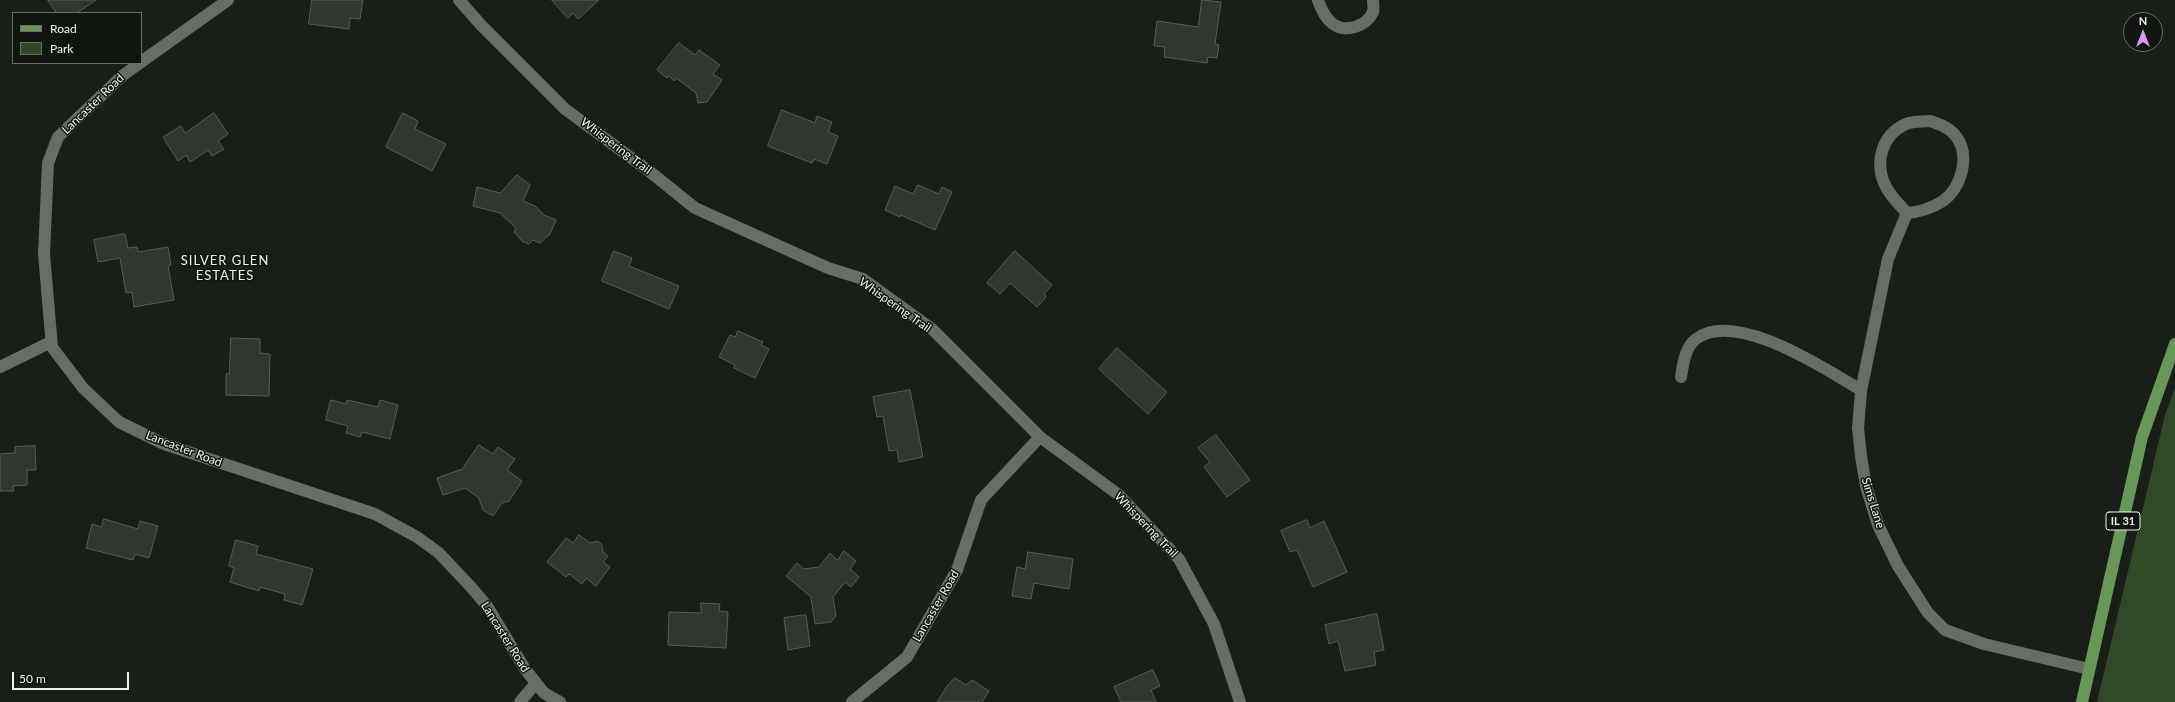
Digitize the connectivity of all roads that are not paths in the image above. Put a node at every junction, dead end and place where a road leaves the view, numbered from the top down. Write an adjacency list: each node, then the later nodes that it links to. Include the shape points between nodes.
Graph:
1 (228, 0): 5 (street, Lancaster Road)
2 (458, 0): 13 (street, Whispering Trail, via 565,109 695,208 828,268 863,279 932,329)
3 (1318, 0): 4 (street, via 1322,12 1333,24 1351,29 1363,24 1373,12)
4 (1373, 0)
5 (142, 62)
6 (139, 64): 8 (street, Lancaster Road, via 122,76 58,138 48,163 44,254)
7 (1908, 213): 7 (street, via 1943,201 1954,190 1962,170 1963,154 1960,142 1954,133 1930,121 1899,128 1890,135 1880,152 1879,164 1886,187); 12 (street, Sims Lane, via 1888,259)
8 (51, 342): 10 (street); 15 (street, Lancaster Road, via 52,347 83,388 119,422 164,444 375,514 422,541 439,553 487,606)
9 (2175, 344): 14 (main road, IL 31, via 2142,437)
10 (0, 367)
11 (1681, 377): 12 (street, via 1685,356 1696,339 1712,331 1729,331 1776,342)
12 (1861, 390): 14 (street, Sims Lane, via 1858,428 1866,486 1878,526 1898,566 1928,613 1945,630 1984,644)
13 (1040, 437): 18 (street, Lancaster Road, via 981,500 957,570 907,657); 19 (street, Whispering Trail, via 1119,495 1179,559 1214,624)
14 (2089, 669): 20 (main road, IL 31)
15 (536, 683): 16 (street); 17 (street, Lancaster Road, via 544,693)
16 (520, 702)
17 (560, 702)
18 (852, 702)
19 (1240, 702)
20 (2082, 702)

